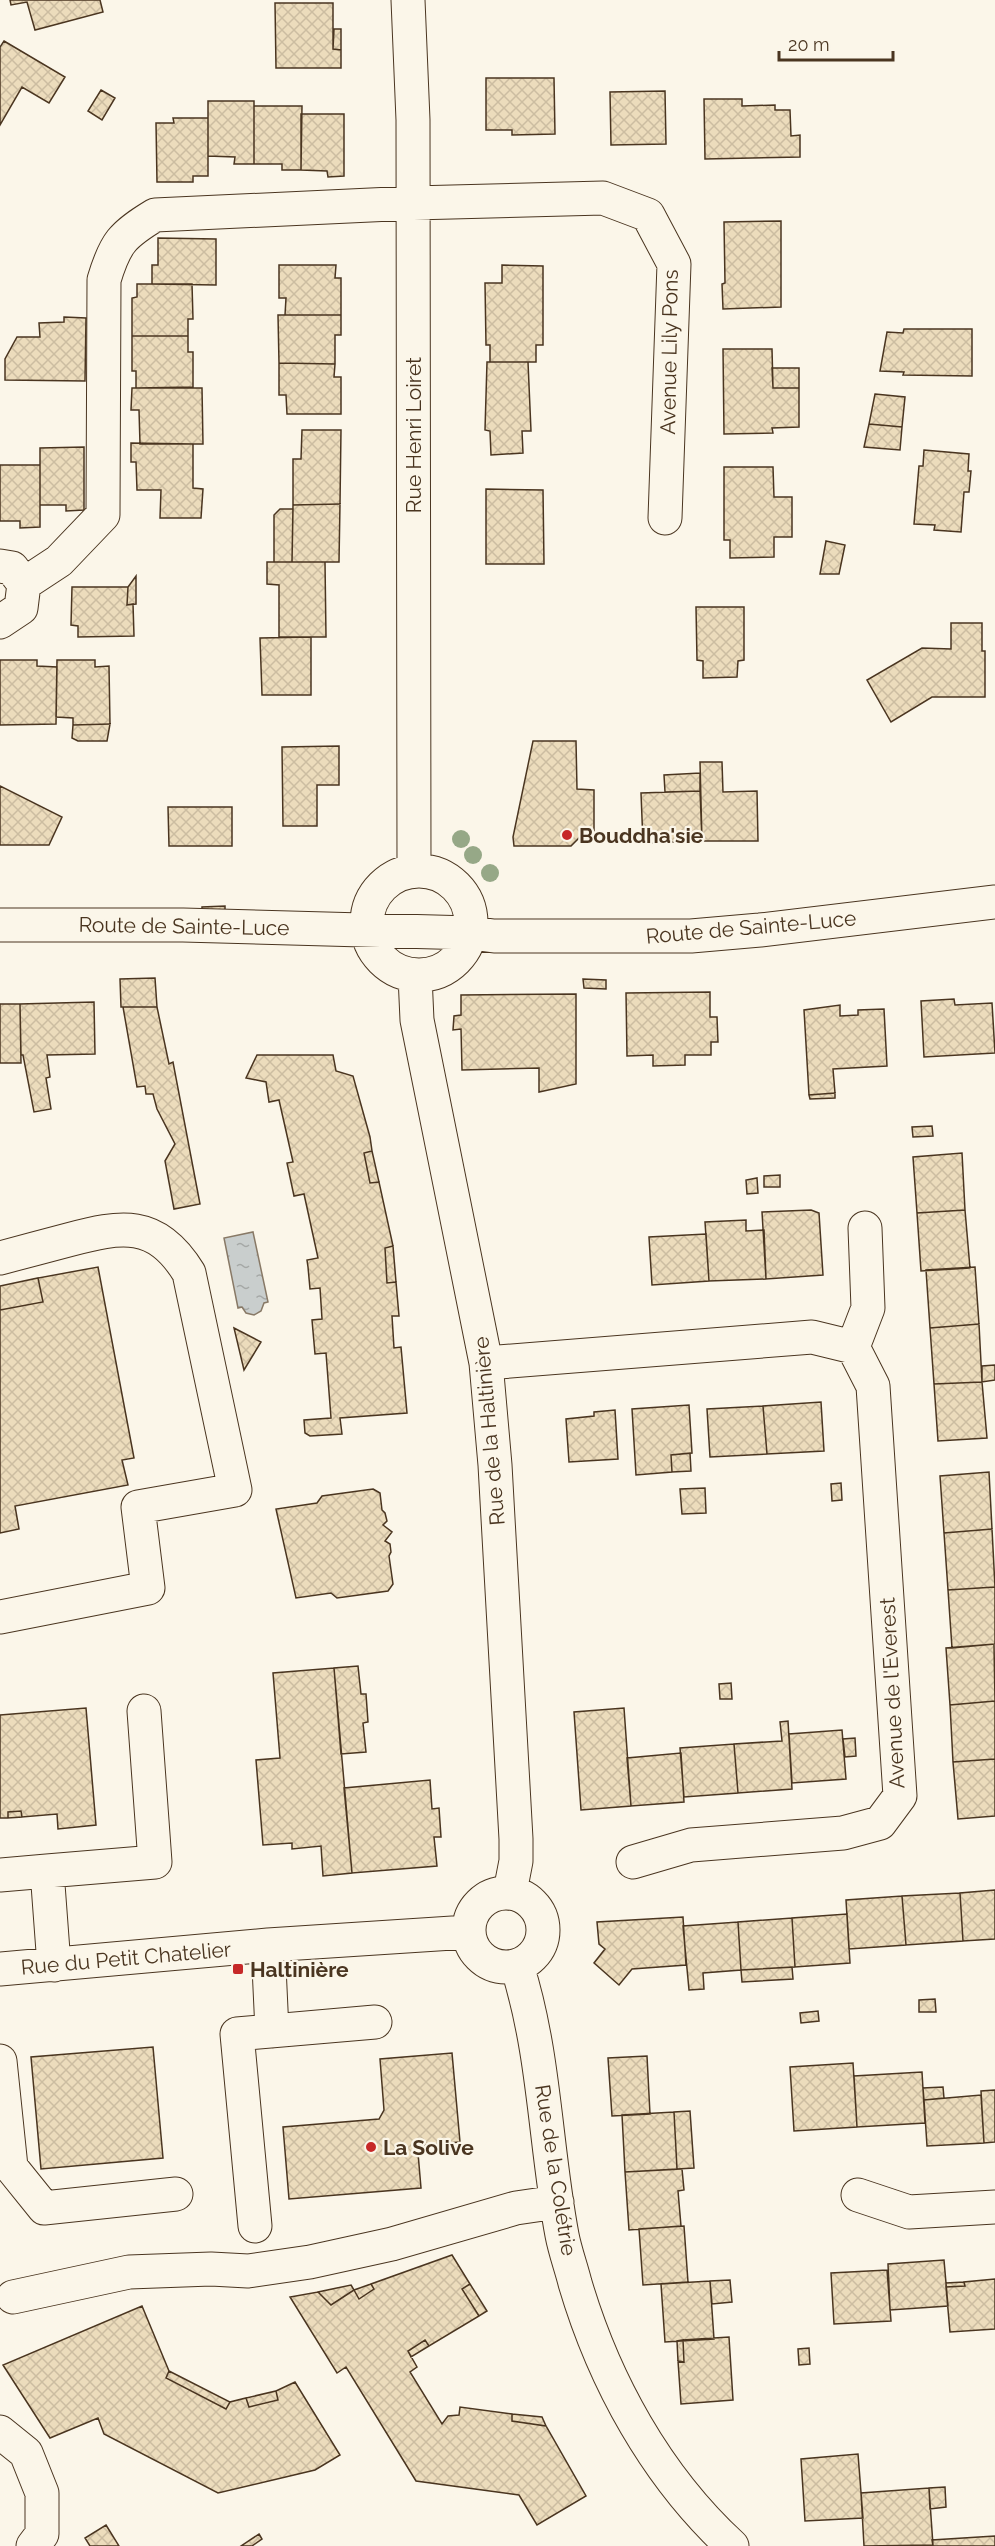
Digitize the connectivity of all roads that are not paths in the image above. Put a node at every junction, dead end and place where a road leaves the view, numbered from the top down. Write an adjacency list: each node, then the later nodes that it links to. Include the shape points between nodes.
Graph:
1 (408, 0): 2 (street, Rue Henri Loiret)
2 (413, 203): 3 (street, Avenue Lily Pons, via 603,198 648,215 674,264); 4 (street, Avenue Lily Pons, via 155,215 131,230 113,251 104,280 104,515 59,561); 6 (street, Rue Henri Loiret)
3 (665, 518)
4 (12, 575): 5 (street, via 21,608)
5 (0, 622)
6 (414, 871): 9 (street, via 397,875 372,898); 10 (street, via 430,872 458,888 467,903)
7 (995, 902): 10 (street, Route de Sainte-Luce, via 691,936)
8 (0, 925): 9 (street, Route de Sainte-Luce)
9 (367, 931): 10 (street, Route de Sainte-Luce); 11 (street, via 379,958 402,973)
10 (471, 933): 11 (street, via 457,960 445,969)
11 (415, 975): 15 (street, Rue de la Haltinière, via 417,1020)
12 (865, 1228): 14 (street, via 868,1308)
13 (0, 1258): 16 (street, via 107,1230 129,1229 149,1235 180,1258 189,1273 235,1490 138,1507 148,1588)
14 (853, 1347): 15 (street, via 812,1337); 18 (street, Avenue de l'Everest, via 873,1386 900,1796 880,1823 843,1833 691,1845)
15 (486, 1363): 21 (street, Rue de la Haltinière, via 516,1839)
16 (0, 1617)
17 (144, 1711): 19 (street, via 155,1862)
18 (633, 1862)
19 (47, 1871): 20 (street); 24 (street)
20 (0, 1875)
21 (510, 1892): 22 (street, via 480,1902 469,1921); 25 (street, via 533,1904 543,1927 537,1951)
22 (468, 1932): 23 (street, Rue du Petit Chatelier); 25 (street, via 476,1953 484,1961 494,1966)
23 (268, 1945): 24 (street, Rue du Petit Chatelier); 28 (street)
24 (54, 1965): 26 (street, Rue du Petit Chatelier)
25 (516, 1966): 32 (street, Rue de la Colétrie, via 533,2022)
26 (0, 1970)
27 (375, 2022): 28 (street)
28 (272, 2031): 34 (street, via 237,2034)
29 (0, 2061): 30 (street, via 11,2168 44,2208)
30 (176, 2194)
31 (858, 2195): 33 (street, via 909,2212)
32 (556, 2202): 35 (street, via 516,2208 392,2244 310,2262 248,2271 129,2272); 38 (street, Rue de la Colétrie, via 586,2321 604,2366 652,2449 683,2492)
33 (995, 2207)
34 (255, 2226)
35 (13, 2297)
36 (0, 2432): 37 (street, via 26,2453 42,2493 42,2534)
37 (33, 2546)
38 (732, 2546)

